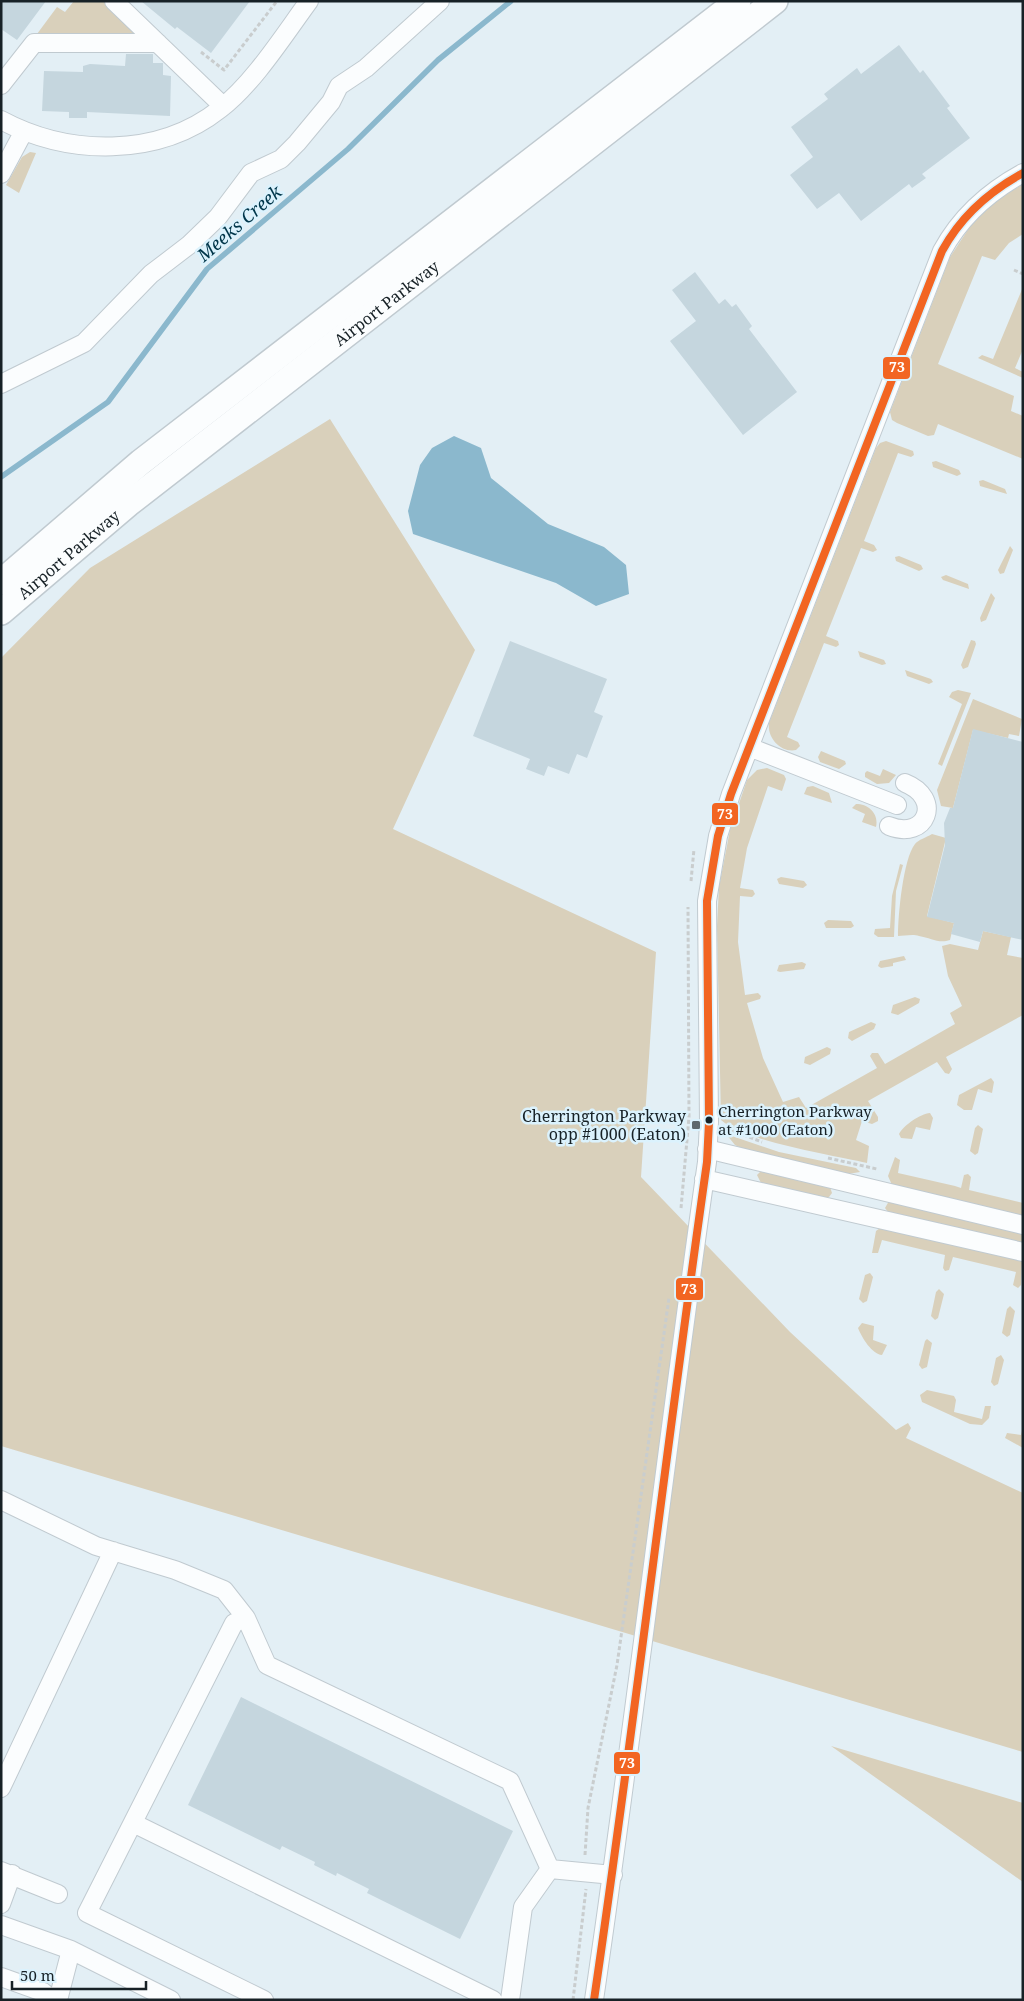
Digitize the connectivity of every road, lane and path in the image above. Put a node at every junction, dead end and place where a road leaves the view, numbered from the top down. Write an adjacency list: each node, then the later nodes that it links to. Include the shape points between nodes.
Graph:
1 (114, 1): 8 (street)
2 (277, 1): 9 (path, via 224,70)
3 (309, 1): 11 (street, via 250,78)
4 (440, 1): 19 (street, via 366,68 339,86 331,102 297,144 281,159 251,173 218,217 189,245 151,274 84,343)
5 (726, 1): 14 (highway)
6 (738, 1): 14 (highway, Airport Parkway)
7 (776, 1): 21 (highway, Airport Parkway, via 128,504)
8 (158, 43): 10 (street, via 34,43); 11 (street)
9 (201, 52)
10 (1, 85)
11 (223, 106): 13 (street, via 206,119 174,134 136,144 96,147 54,142)
12 (1, 120): 13 (street)
13 (24, 131): 16 (street)
14 (518, 172): 20 (highway, Airport Parkway, via 141,462)
15 (1023, 173): 22 (street, via 969,211 942,251)
16 (1, 174)
17 (1014, 270): 18 (path)
18 (1023, 274)
19 (1, 384)
20 (1, 582)
21 (1, 612)
22 (749, 747): 24 (street); 31 (street, via 723,818 709,885)
23 (905, 783): 25 (street, via 923,794 925,818 910,830)
24 (897, 805)
25 (889, 826)
26 (694, 849): 27 (path)
27 (690, 890)
28 (689, 900): 35 (path, via 689,1117)
29 (728, 1129): 30 (path)
30 (768, 1144)
31 (707, 1149): 34 (street); 36 (street)
32 (822, 1157): 33 (path)
33 (876, 1169)
34 (704, 1179): 37 (street); 47 (street)
35 (681, 1210)
36 (1023, 1224)
37 (1023, 1252)
38 (670, 1292): 46 (path, via 617,1665 588,1808)
39 (1, 1500): 40 (street)
40 (113, 1551): 41 (street, via 175,1570 224,1590); 42 (street)
41 (246, 1618): 43 (street, via 234,1623); 44 (street, via 267,1665 510,1781)
42 (1, 1788)
43 (133, 1823): 56 (street, via 88,1913); 57 (street)
44 (550, 1869): 46 (street); 58 (street, via 523,1907)
45 (6, 1872): 48 (street); 49 (street)
46 (586, 1873): 47 (street); 59 (path)
47 (613, 1875): 60 (street)
48 (58, 1894)
49 (1, 1904)
50 (1, 1926): 51 (street)
51 (71, 1950): 54 (street); 55 (street)
52 (1, 1977): 53 (street, via 43,1992)
53 (53, 2000)
54 (58, 2000)
55 (170, 2000)
56 (264, 2000)
57 (493, 2000)
58 (510, 2000)
59 (573, 2000)
60 (594, 2000)

